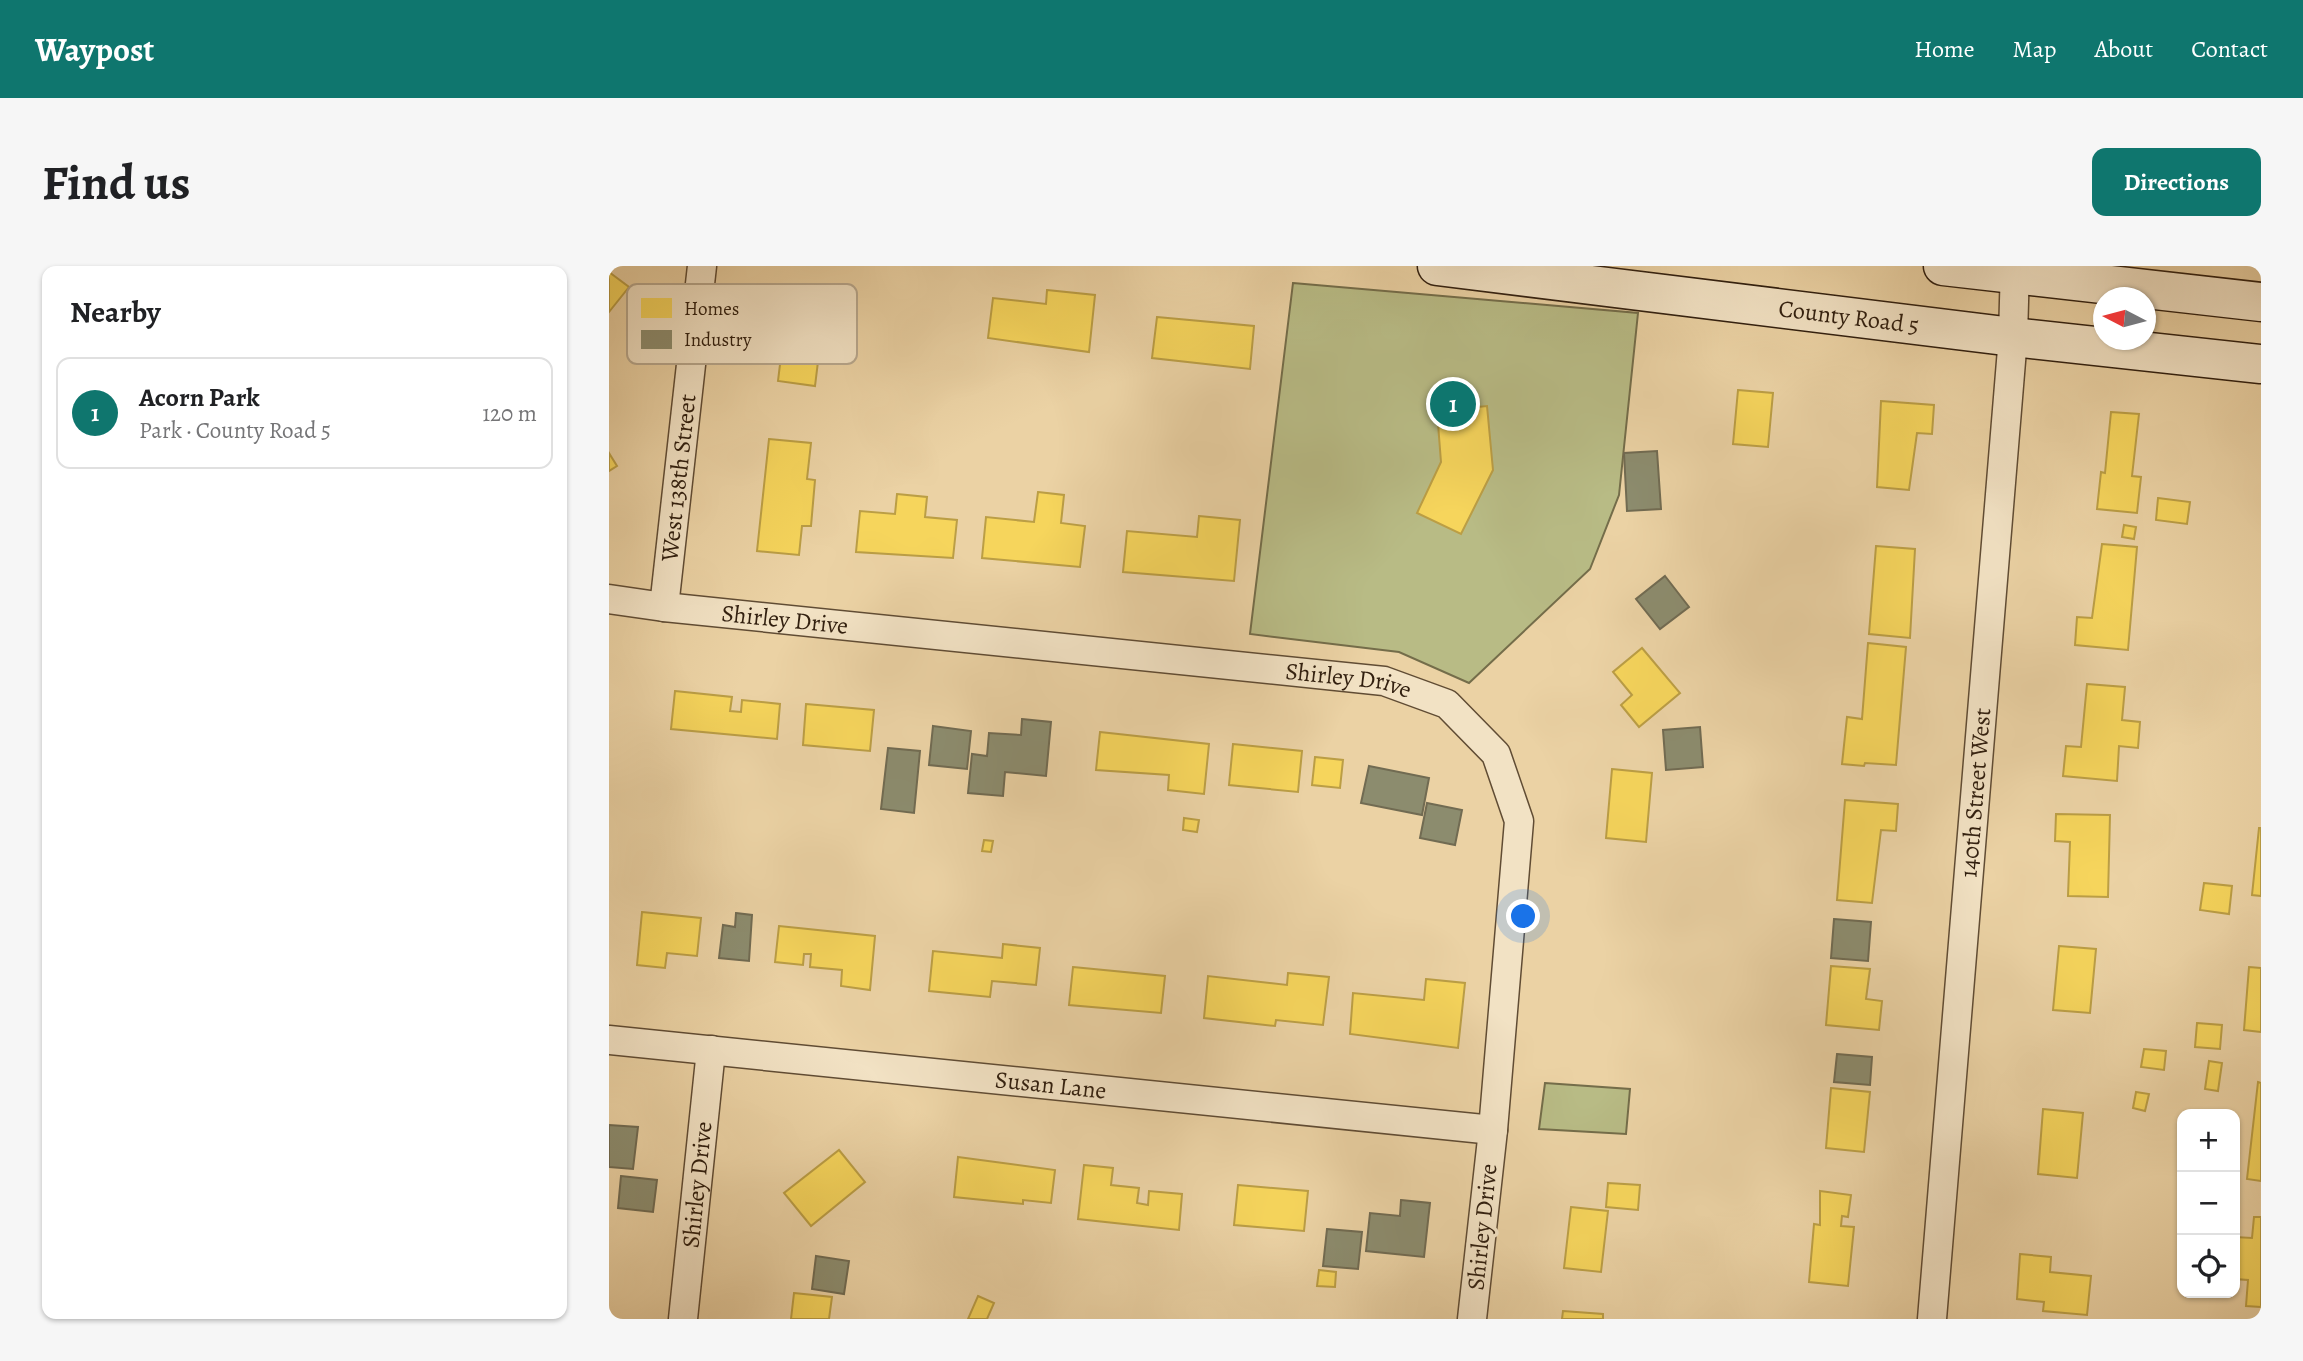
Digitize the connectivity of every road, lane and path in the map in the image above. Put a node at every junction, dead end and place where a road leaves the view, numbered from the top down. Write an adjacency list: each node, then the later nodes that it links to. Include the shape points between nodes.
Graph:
1 (702, 266): 5 (street, West 138th Street)
2 (1437, 266): 7 (main road, County Road 5)
3 (1943, 266): 4 (main road)
4 (2015, 270): 6 (main road); 7 (street, 140th Street West)
5 (700, 284)
6 (2261, 302)
7 (2013, 337): 9 (main road, County Road 5); 17 (street, 140th Street West)
8 (691, 364): 11 (street, West 138th Street)
9 (2261, 364)
10 (609, 599): 11 (street, Shirley Drive)
11 (664, 607): 14 (street, Shirley Drive, via 1384,681 1447,704 1496,754 1520,821)
12 (609, 1040): 13 (street, Susan Lane)
13 (711, 1050): 14 (street, Susan Lane); 15 (street, Shirley Drive)
14 (1493, 1130): 16 (street, Shirley Drive)
15 (684, 1319)
16 (1472, 1319)
17 (1932, 1319)

